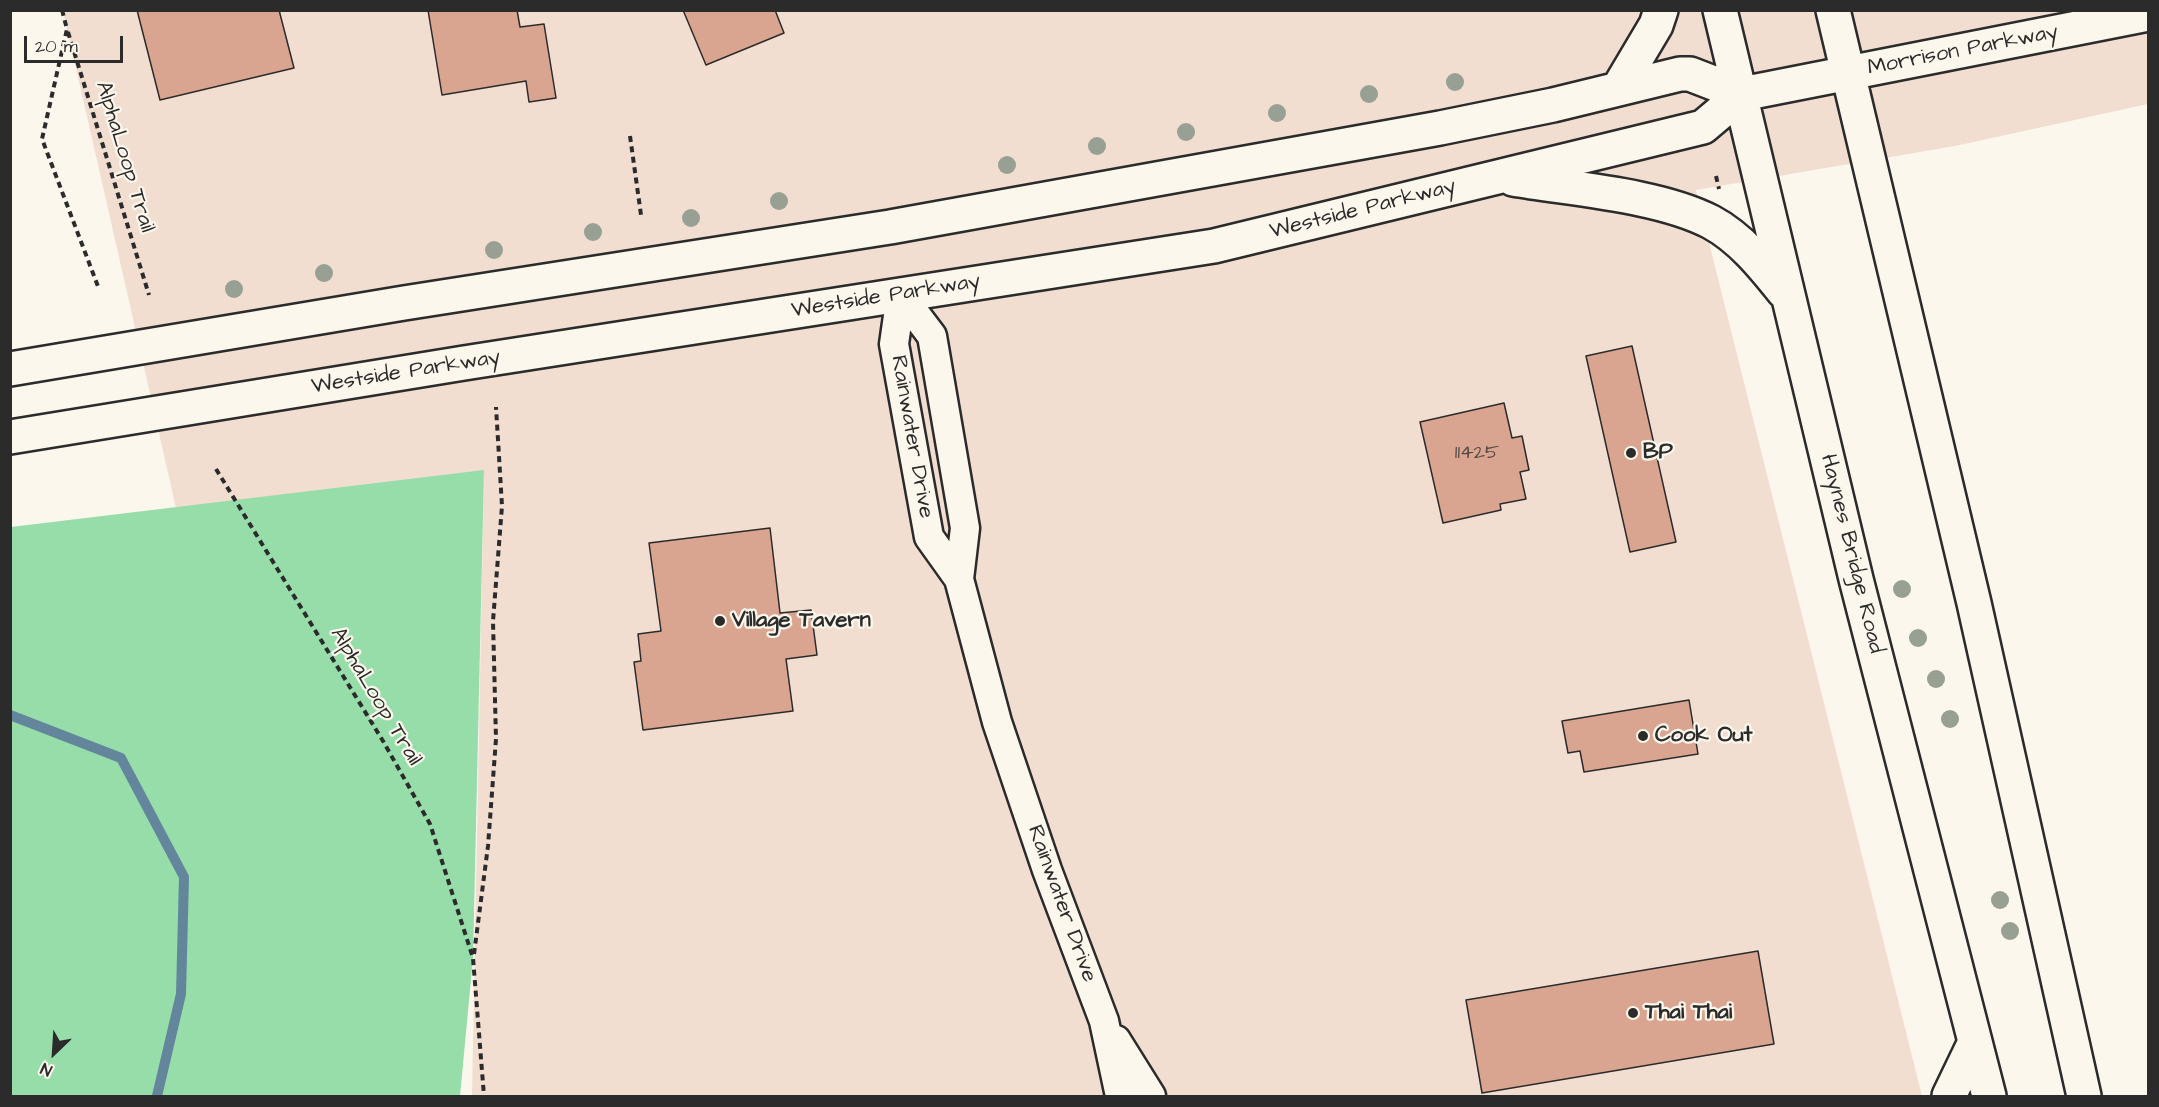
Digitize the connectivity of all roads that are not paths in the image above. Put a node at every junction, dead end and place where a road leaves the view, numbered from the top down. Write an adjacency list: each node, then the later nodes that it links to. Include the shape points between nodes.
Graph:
1 (1661, 10): 6 (main road)
2 (1720, 10): 7 (main road, Haynes Bridge Road)
3 (1833, 10): 5 (main road)
4 (2148, 14): 5 (main road, Morrison Parkway)
5 (1849, 74): 7 (main road, Westside Parkway); 20 (main road, via 1974,603)
6 (1618, 89): 7 (main road, via 1690,74); 11 (main road, via 1440,128 890,227)
7 (1742, 94): 8 (main road, Westside Parkway, via 1703,127); 10 (main road, Haynes Bridge Road)
8 (1498, 177): 9 (main road, Westside Parkway, via 1214,246); 10 (main road, via 1665,206 1712,222 1756,257)
9 (901, 295): 12 (main road, Westside Parkway); 13 (street, Rainwater Drive, via 894,344 929,537); 13 (street, Rainwater Drive, via 932,336 966,528)
10 (1791, 301): 15 (main road, Haynes Bridge Road, via 1859,590)
11 (10, 369)
12 (10, 437)
13 (959, 579): 14 (street, Rainwater Drive, via 997,722)
14 (1104, 1021): 16 (street, Rainwater Drive); 17 (street, Rainwater Drive)
15 (1975, 1042): 18 (main road); 19 (main road, Haynes Bridge Road)
16 (1120, 1096)
17 (1151, 1096)
18 (1949, 1096)
19 (1989, 1096)
20 (2084, 1096)

